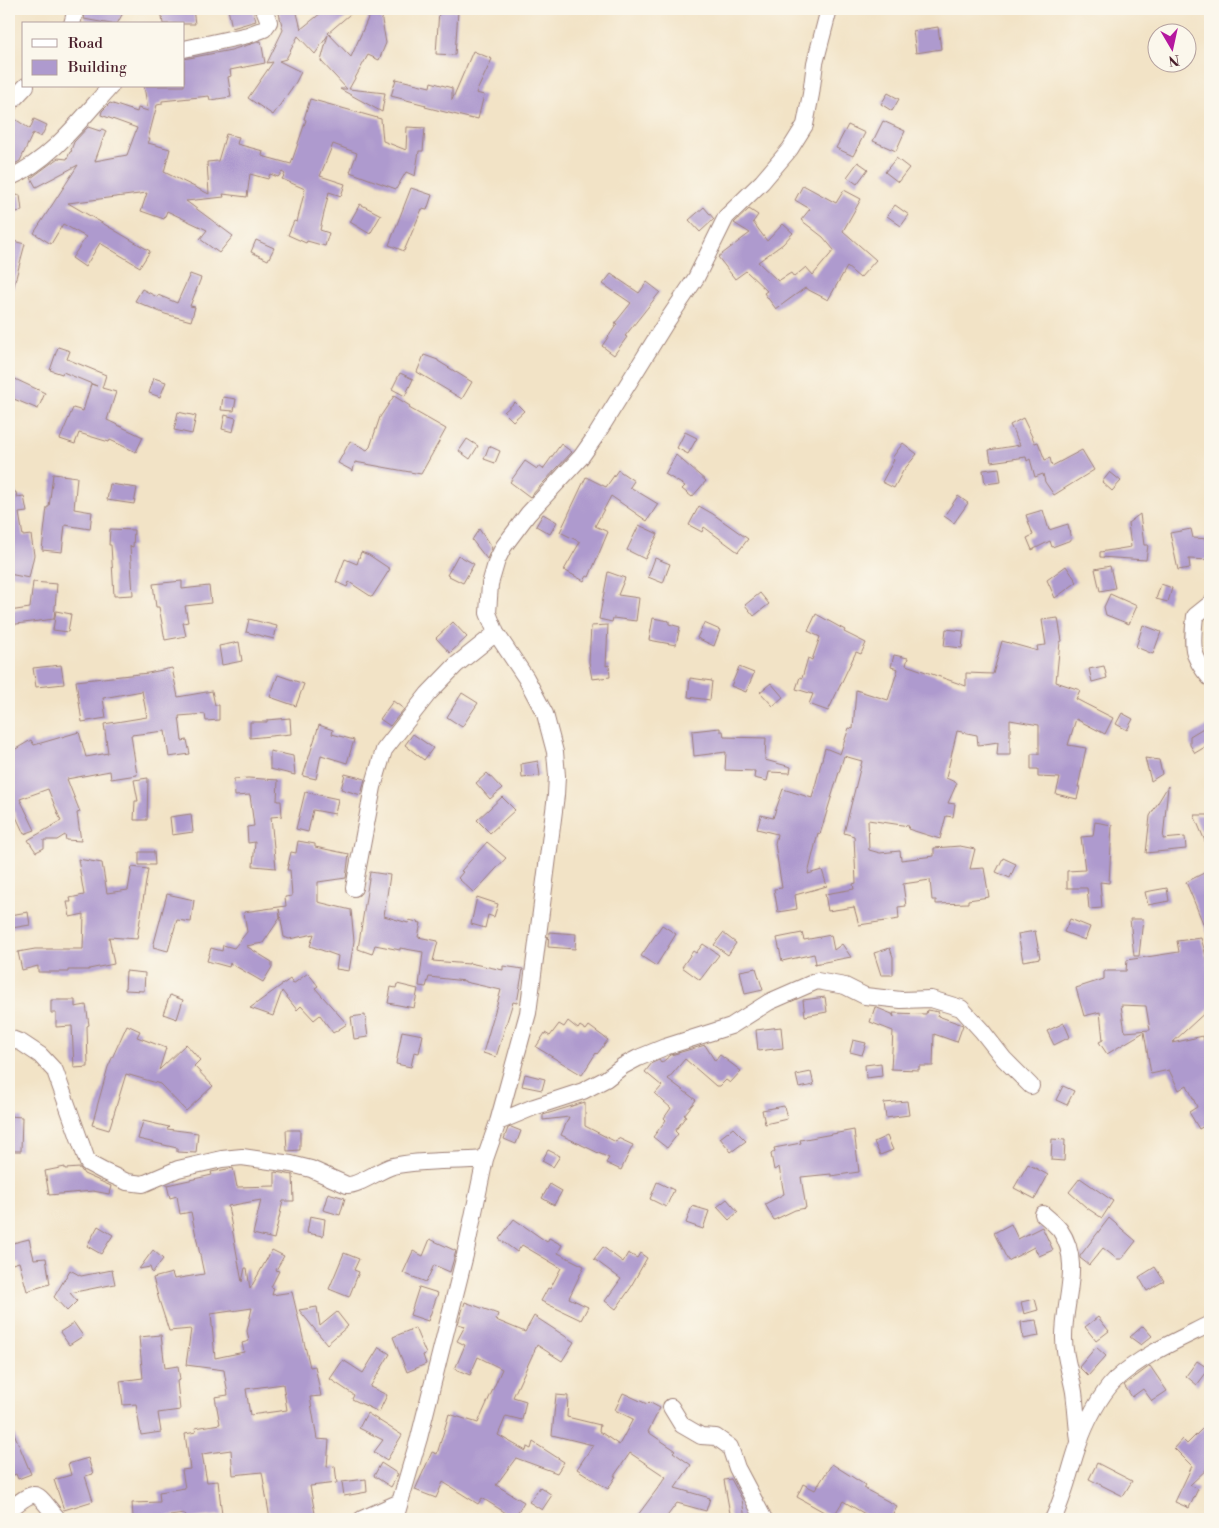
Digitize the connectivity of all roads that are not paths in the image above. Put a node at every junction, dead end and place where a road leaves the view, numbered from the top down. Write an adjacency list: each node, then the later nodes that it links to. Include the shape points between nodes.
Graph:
1 (76, 9): 4 (street)
2 (264, 9): 5 (street, via 269,22 264,29)
3 (828, 9): 11 (street, via 814,63 805,126 762,182 726,217 696,278 595,437 504,546 490,584 488,601 488,613)
4 (73, 22)
5 (185, 49)
6 (24, 88): 8 (street)
7 (109, 88): 9 (street, via 40,160)
8 (9, 104)
9 (9, 178)
10 (1210, 604): 12 (street, via 1195,616 1192,645 1201,668)
11 (496, 633): 13 (street, via 428,694 384,750 372,787); 16 (street, via 545,714 555,752 557,776 528,1013)
12 (1210, 678)
13 (354, 888)
14 (9, 1038): 17 (street, via 40,1055 55,1071 88,1163 132,1184 143,1184 196,1164 242,1157 311,1169 353,1186 393,1166)
15 (1031, 1086): 16 (street, via 961,1008 931,999 865,996 845,986 818,981 769,1002 731,1026 638,1058 583,1091 534,1106)
16 (498, 1122): 17 (street)
17 (485, 1159): 22 (street, via 465,1255)
18 (1043, 1214): 21 (street, via 1059,1229 1070,1252 1072,1278 1064,1340)
19 (1210, 1324): 21 (street, via 1155,1352 1113,1382)
20 (671, 1407): 27 (street, via 682,1425 701,1436 716,1437 730,1448)
21 (1079, 1441): 28 (street)
22 (400, 1502): 25 (street); 26 (street)
23 (9, 1510): 24 (street, via 32,1494 38,1496)
24 (58, 1519)
25 (362, 1519)
26 (395, 1519)
27 (764, 1519)
28 (1054, 1519)

